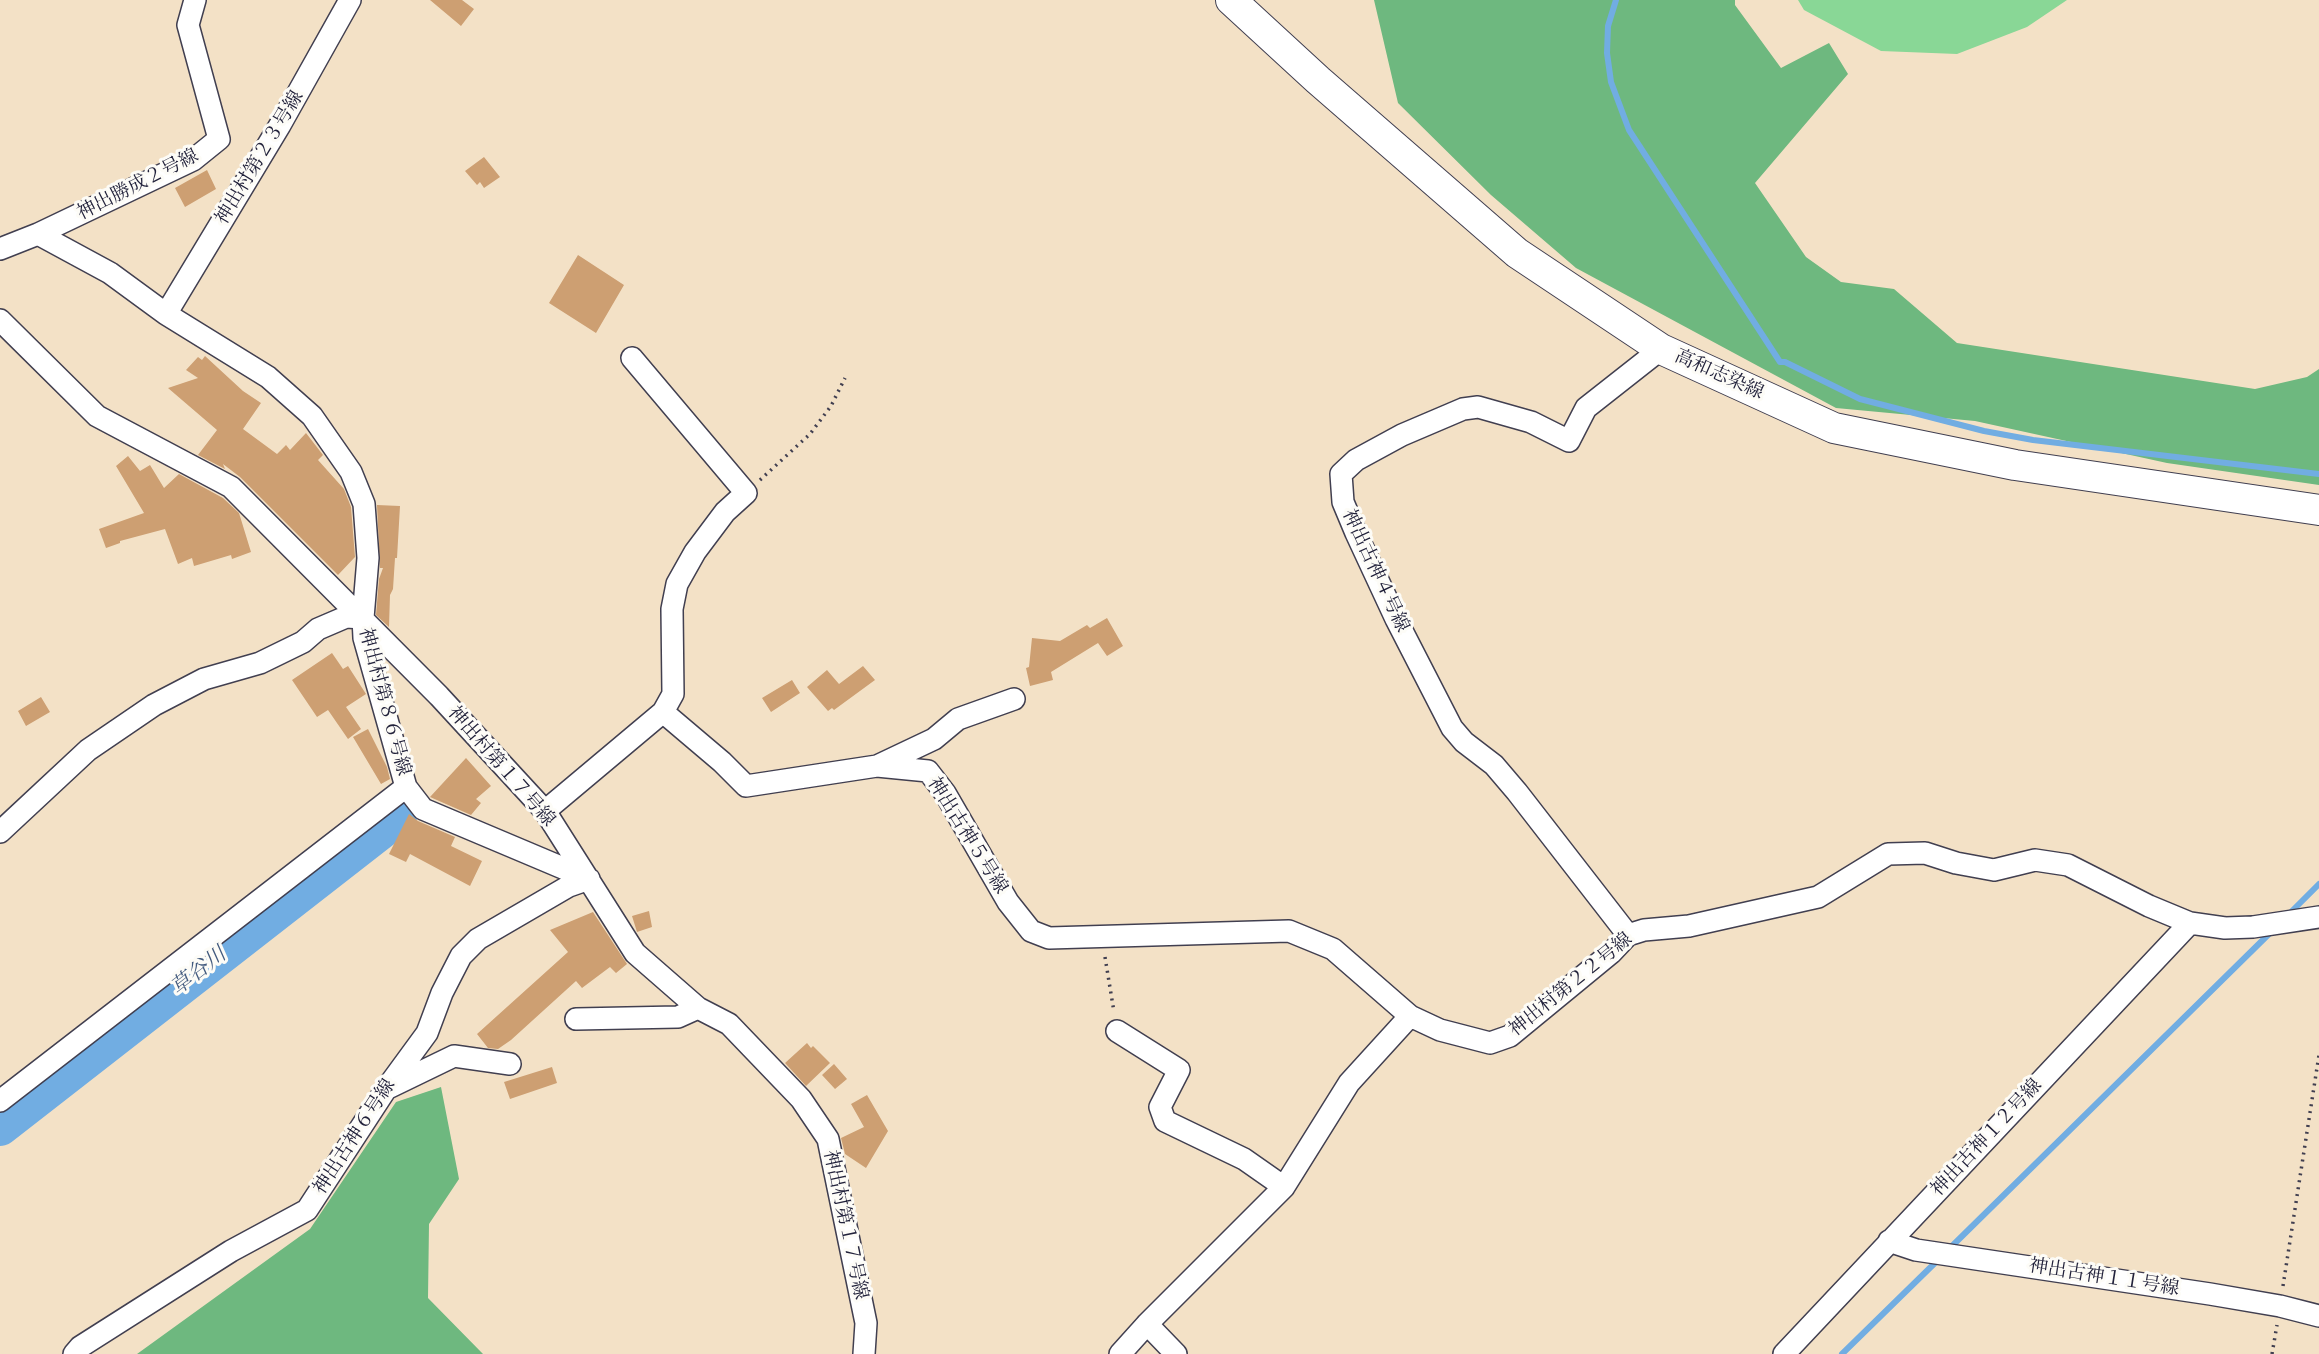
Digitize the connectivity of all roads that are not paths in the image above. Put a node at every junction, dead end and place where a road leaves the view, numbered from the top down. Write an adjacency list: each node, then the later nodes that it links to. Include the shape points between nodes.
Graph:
1 (195, 0): 4 (street, 神出勝成２号線, via 188,24 219,139 193,160)
2 (349, 0): 6 (street, 神出村第２３号線)
3 (1231, 0): 8 (street, 高和志染線, via 1517,253)
4 (38, 234): 5 (street, 神出勝成２号線); 6 (street, via 110,273)
5 (0, 249)
6 (166, 314): 11 (street, 神出村第８６号線, via 268,377 312,416 351,472 364,504 368,558)
7 (0, 320): 11 (street, 神出村第１７号線, via 97,416 231,487)
8 (1661, 349): 10 (street, 高和志染線, via 1835,428 2015,465); 21 (street, 神出古神４号線, via 1586,408 1569,441 1531,422 1478,407 1402,435 1356,460 1341,474 1343,502 1356,533 1452,728 1517,792)
9 (632, 358): 13 (street, via 746,494 725,512 677,584 672,609 673,694)
10 (2319, 510)
11 (363, 618): 15 (street, 神出村第８６号線, via 364,638); 16 (street, 神出村第１７号線); 17 (street, via 346,617 260,663 204,679 154,705 88,750)
12 (1014, 699): 14 (street, via 958,719 934,740)
13 (663, 712): 14 (street, 神出古神５号線, via 746,786); 16 (street)
14 (877, 766): 23 (street, 神出古神５号線, via 928,771 1008,902 1031,931 1049,938 1289,931 1333,949)
15 (406, 787): 18 (street, 神出村第８６号線, via 423,809); 28 (street)
16 (545, 811): 18 (street, 神出村第１７号線)
17 (0, 832)
18 (589, 879): 22 (street, 神出村第１７号線, via 635,953); 27 (street, 神出古神６号線, via 478,939 461,956 427,1033)
19 (2319, 917): 20 (street, 神出村第２２号線, via 2253,927)
20 (2190, 923): 21 (street, 神出村第２２号線, via 2068,865 2035,860 1994,870 1925,853 1888,854 1818,897); 30 (street, 神出古神１２号線)
21 (1628, 935): 23 (street, 神出村第２２号線, via 1510,1037 1490,1043 1440,1030)
22 (698, 1008): 24 (street, via 678,1017); 34 (street, 神出村第１７号線, via 729,1024 801,1099 828,1139 866,1323)
23 (1410, 1016): 29 (street, via 1349,1083)
24 (576, 1019)
25 (1116, 1031): 29 (street, via 1178,1070 1160,1107 1166,1121 1244,1159)
26 (510, 1064): 27 (street, via 454,1055)
27 (386, 1089): 33 (street, 神出古神６号線, via 307,1210 231,1251)
28 (0, 1101)
29 (1284, 1187): 32 (street)
30 (1889, 1241): 31 (street, 神出古神１１号線, via 1916,1250 2280,1306); 37 (street, 神出古神１２号線)
31 (2319, 1316)
32 (1147, 1324): 35 (street); 36 (street)
33 (74, 1354)
34 (864, 1354)
35 (1120, 1354)
36 (1176, 1354)
37 (1784, 1354)

